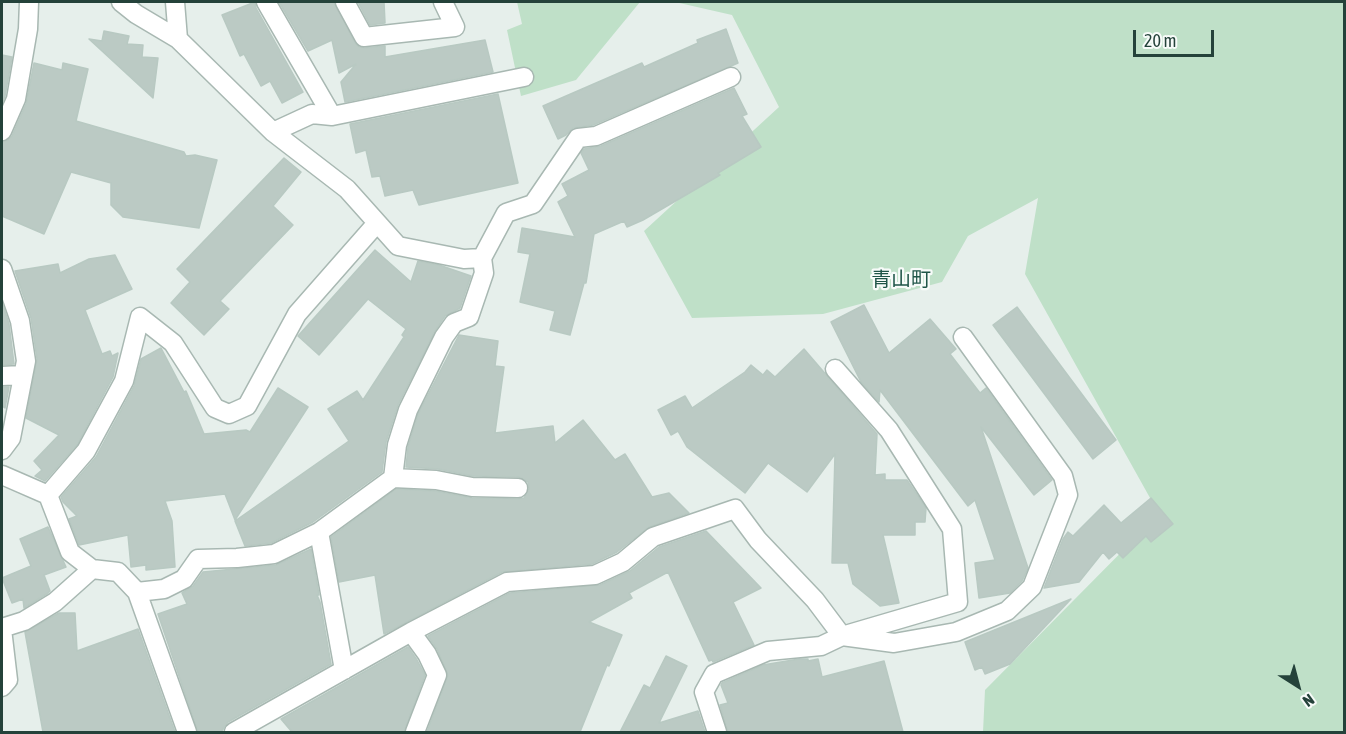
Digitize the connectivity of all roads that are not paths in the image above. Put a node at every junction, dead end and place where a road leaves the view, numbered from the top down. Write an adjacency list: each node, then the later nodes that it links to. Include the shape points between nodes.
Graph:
1 (29, 2): 11 (street, via 16,99)
2 (121, 2): 7 (street)
3 (175, 2): 7 (street)
4 (267, 2): 10 (street)
5 (345, 2): 6 (street, via 364,37 455,27)
6 (443, 2)
7 (178, 39): 12 (street)
8 (524, 77): 10 (street)
9 (731, 77): 14 (street, via 596,136 578,138 532,204 506,213)
10 (332, 116): 12 (street, via 312,114)
11 (2, 131)
12 (273, 132): 13 (street, via 347,189)
13 (377, 223): 14 (street, via 398,246 464,260); 24 (street, via 297,314 247,406 229,414 215,408 173,343 140,317 124,381 86,451)
14 (482, 258): 22 (street, via 484,273 469,317 454,323 444,336 408,410 397,445)
15 (2, 269): 18 (street, via 20,321 26,361)
16 (963, 337): 30 (street, via 1063,476 1068,495 1032,587 1007,611 956,632 894,643)
17 (835, 369): 30 (street, via 889,430 952,529 958,602)
18 (22, 375): 19 (street); 20 (street, via 11,438)
19 (2, 376)
20 (2, 450)
21 (2, 475): 24 (street)
22 (393, 478): 23 (street); 25 (street)
23 (518, 488)
24 (48, 495): 26 (street, via 70,552)
25 (319, 532): 27 (street, via 274,554 198,559 184,579 164,590); 31 (street)
26 (92, 569): 27 (street, via 118,572); 28 (street, via 55,602 24,621)
27 (137, 592): 33 (street)
28 (2, 628): 32 (street, via 8,680)
29 (411, 632): 30 (street, via 507,582 595,575 623,562 653,537 735,509); 31 (street); 35 (street, via 437,675)
30 (842, 636): 36 (street, via 821,646 768,651 714,674 704,692)
31 (344, 670): 34 (street)
32 (2, 687)
33 (188, 732)
34 (234, 732)
35 (415, 732)
36 (717, 732)

